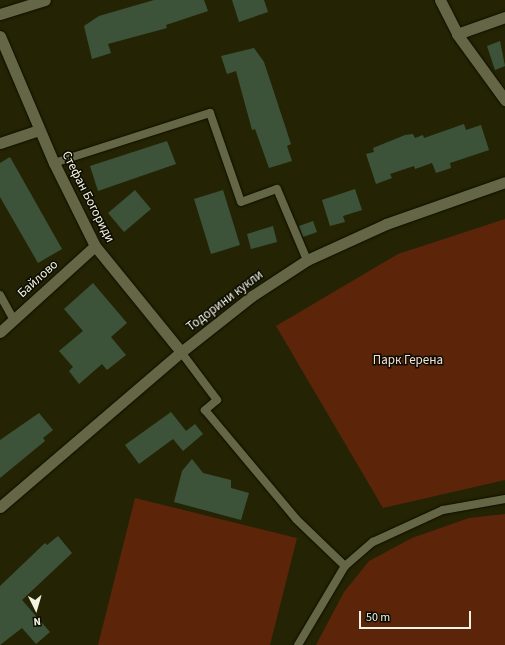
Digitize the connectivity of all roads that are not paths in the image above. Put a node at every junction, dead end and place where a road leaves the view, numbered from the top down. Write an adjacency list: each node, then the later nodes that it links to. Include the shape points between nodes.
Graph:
1 (44, 0): 3 (street)
2 (440, 0): 5 (street)
3 (0, 14)
4 (505, 17): 5 (street)
5 (457, 34): 7 (street)
6 (0, 36): 8 (street, Стефан Богориди)
7 (505, 100)
8 (39, 130): 9 (street); 10 (street, Стефан Богориди)
9 (0, 143)
10 (54, 163): 12 (street, Стефан Богориди); 13 (lane, via 210,113 241,202 277,189)
11 (505, 182): 13 (street, Тодорини кукли, via 386,224)
12 (95, 246): 15 (street, Байлово); 17 (street, Стефан Богориди)
13 (306, 260): 17 (street, Тодорини кукли, via 252,296)
14 (0, 295): 15 (lane)
15 (14, 320): 16 (street, Байлово)
16 (0, 332)
17 (182, 352): 19 (street, Тодорини кукли); 20 (lane, via 217,400 205,410 296,519)
18 (505, 499): 20 (lane, via 443,510 384,535)
19 (0, 507)
20 (345, 566): 21 (lane)
21 (298, 645)

